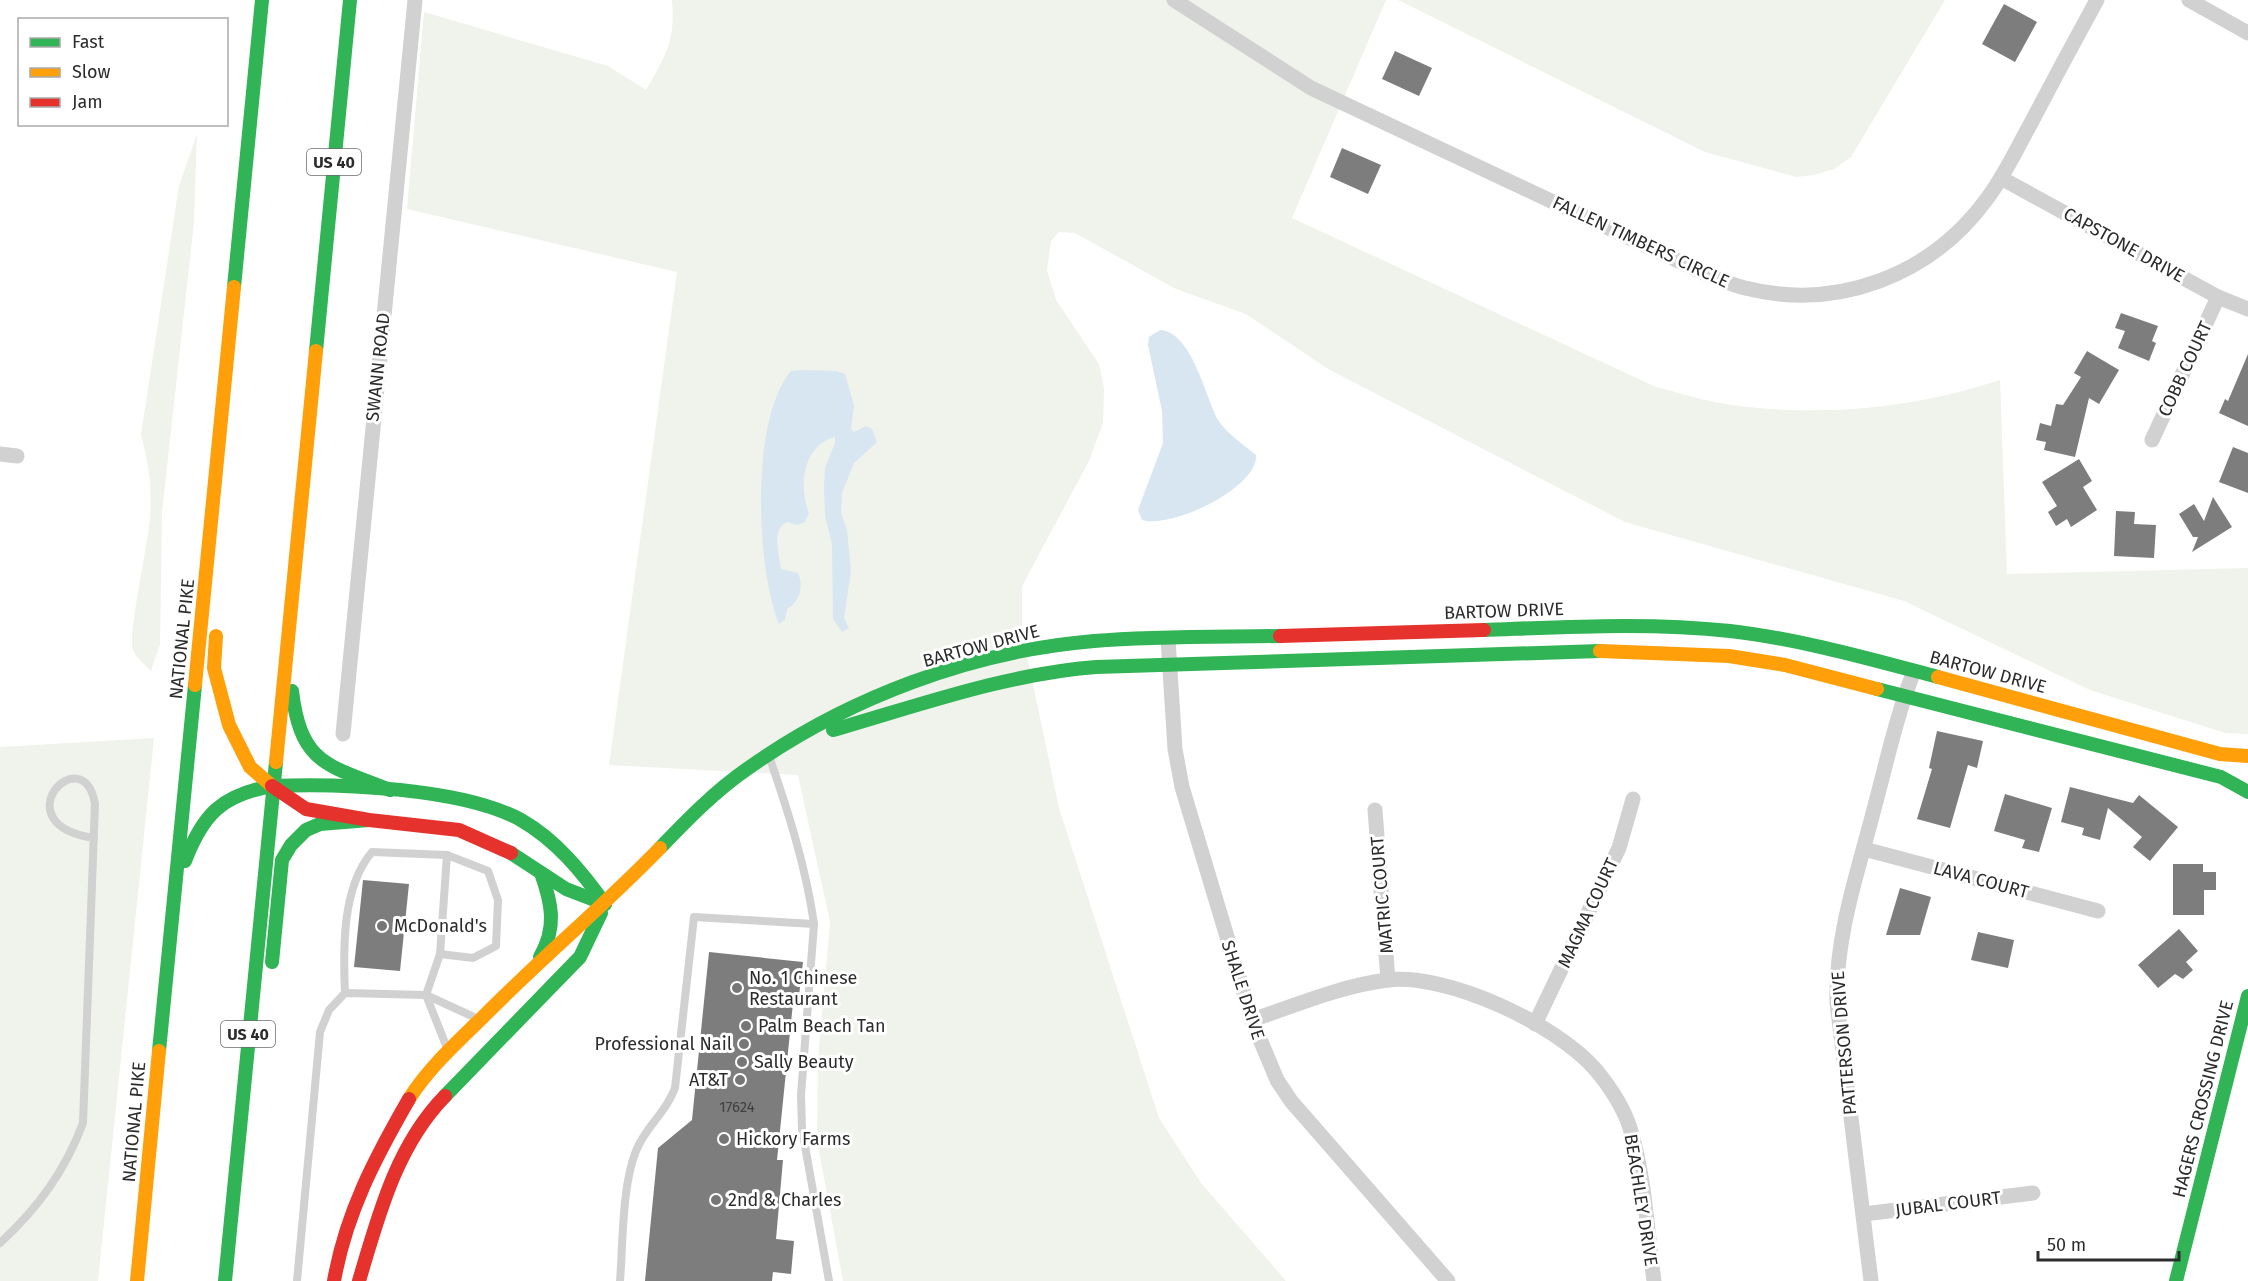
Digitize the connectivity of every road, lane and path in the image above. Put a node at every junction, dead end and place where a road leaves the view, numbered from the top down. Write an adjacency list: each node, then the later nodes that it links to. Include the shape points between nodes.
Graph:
1 (262, 0): 11 (street, NATIONAL PIKE)
2 (350, 0): 17 (street, US 40)
3 (415, 0): 22 (street, SWANN ROAD)
4 (1174, 0): 8 (street, FALLEN TIMBERS CIRCLE, via 1311,88 1743,288 1783,295 1837,293 1867,287 1904,272 1934,254 1965,225)
5 (2097, 0): 8 (street, FALLEN TIMBERS CIRCLE)
6 (2189, 0): 7 (street)
7 (2248, 33)
8 (2001, 178): 9 (street, CAPSTONE DRIVE)
9 (2218, 297): 10 (street, CAPSTONE DRIVE); 12 (street, COBB COURT)
10 (2248, 309)
11 (224, 402): 15 (street, via 234,423); 35 (street, NATIONAL PIKE)
12 (2152, 440)
13 (0, 454): 14 (street)
14 (17, 456)
15 (227, 504)
16 (218, 621): 25 (street, via 214,668 229,725 250,767)
17 (288, 631): 25 (street, US 40); 26 (street, via 294,719 300,739 311,754 325,763)
18 (1168, 639): 19 (street, SHALE DRIVE); 20 (street, BARTOW DRIVE, via 1672,627 1791,640); 23 (street, BARTOW DRIVE, via 1041,646 981,660 846,711)
19 (1169, 665): 21 (street, BARTOW DRIVE, via 1674,652 1785,664); 23 (street, BARTOW DRIVE, via 1047,671 853,722); 46 (street, SHALE DRIVE, via 1182,787)
20 (1914, 671): 21 (street, PATTERSON DRIVE); 24 (street, BARTOW DRIVE, via 2220,754)
21 (1904, 697): 27 (street, BARTOW DRIVE, via 2221,777); 32 (street, PATTERSON DRIVE)
22 (343, 734)
23 (768, 754): 36 (street, BARTOW DRIVE, via 696,812); 38 (lane, via 785,802)
24 (2248, 756)
25 (272, 786): 26 (street, via 309,784); 30 (street, via 306,809); 35 (street, via 248,789 223,801 204,819); 55 (street, US 40)
26 (390, 790): 36 (street, via 464,801 506,813 563,852)
27 (2248, 792)
28 (1633, 799): 48 (street, MAGMA COURT, via 1618,848)
29 (1375, 810): 42 (street, MATRIC COURT)
30 (369, 820): 34 (street, via 459,830 515,855); 41 (street, via 320,824 306,830 291,845 282,860)
31 (94, 838): 31 (lane, via 93,793 79,780 58,782 50,790 50,816 59,828); 53 (lane, via 83,1123 56,1181)
32 (1863, 849): 37 (street, LAVA COURT); 52 (street, PATTERSON DRIVE, via 1836,969)
33 (447, 855): 39 (lane); 39 (lane, via 488,870 498,900 496,946 473,958); 43 (lane, via 372,852 362,864 346,917)
34 (541, 873): 36 (street, via 566,889); 40 (street, via 552,902 554,927 551,942)
35 (173, 897): 54 (street, NATIONAL PIKE)
36 (605, 904): 40 (street, BARTOW DRIVE); 59 (street, via 580,957 482,1055 433,1112 410,1147 383,1198)
37 (2098, 911)
38 (814, 924): 60 (lane, via 694,917 675,1088 669,1105 640,1140 635,1153); 61 (lane, via 801,1095 802,1130)
39 (441, 954): 44 (lane)
40 (534, 966): 47 (street)
41 (270, 977)
42 (1388, 980): 46 (street, BEACHLEY DRIVE, via 1349,988); 48 (street, BEACHLEY DRIVE, via 1450,986)
43 (345, 993): 44 (lane); 57 (lane, via 329,1010 320,1032)
44 (426, 995): 47 (lane); 49 (lane)
45 (2248, 996): 65 (street, HAGERS CROSSING DRIVE)
46 (1252, 1020): 62 (street, SHALE DRIVE, via 1264,1055 1291,1101)
47 (481, 1021): 49 (street)
48 (1535, 1024): 63 (street, BEACHLEY DRIVE, via 1572,1048 1616,1095 1630,1127 1638,1162)
49 (449, 1053): 58 (street, via 423,1079 361,1186 344,1234)
50 (258, 1094): 56 (street)
51 (2033, 1193): 52 (street, JUBAL COURT)
52 (1864, 1214): 64 (street, PATTERSON DRIVE)
53 (0, 1243)
54 (137, 1281)
55 (225, 1281)
56 (238, 1281)
57 (297, 1281)
58 (334, 1281)
59 (359, 1281)
60 (620, 1281)
61 (829, 1281)
62 (1448, 1281)
63 (1654, 1281)
64 (1871, 1281)
65 (2176, 1281)

